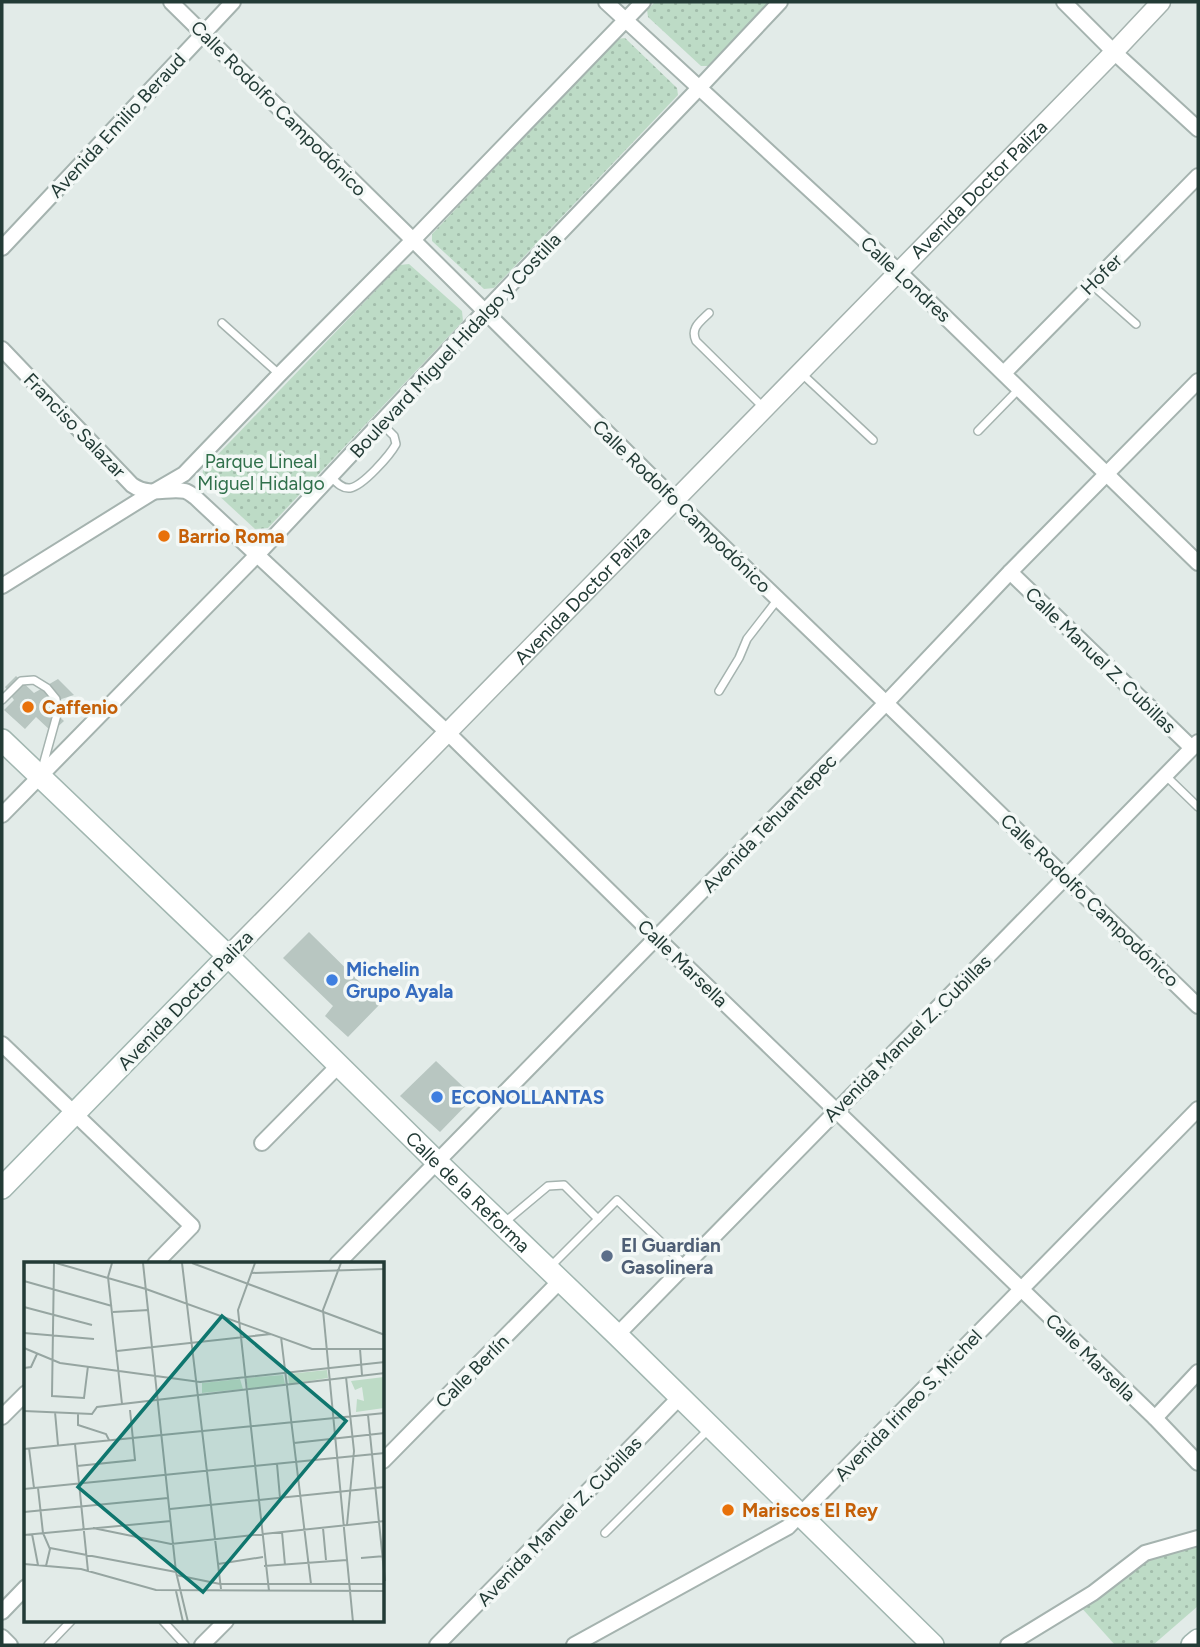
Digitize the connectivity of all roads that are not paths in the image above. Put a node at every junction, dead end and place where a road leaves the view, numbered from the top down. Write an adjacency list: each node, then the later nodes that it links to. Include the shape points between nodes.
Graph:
1 (171, 2): 9 (street, Calle Rodolfo Campodónico)
2 (233, 2): 9 (street, Avenida Emilio Beraud)
3 (606, 2): 8 (street, Calle Londres)
4 (643, 2): 8 (street)
5 (779, 2): 11 (street, Boulevard Miguel Hidalgo y Costilla)
6 (1064, 2): 10 (street)
7 (1161, 2): 10 (street, Avenida Doctor Paliza)
8 (625, 20): 11 (street, Calle Londres); 14 (street)
9 (203, 32): 14 (street, Calle Rodolfo Campodónico); 15 (street, Avenida Emilio Beraud)
10 (1114, 52): 12 (street); 16 (street, Avenida Doctor Paliza)
11 (700, 87): 16 (street, Calle Londres); 18 (street, Boulevard Miguel Hidalgo y Costilla)
12 (1198, 129)
13 (1198, 176): 17 (street, Hofer)
14 (413, 240): 18 (street, Calle Rodolfo Campodónico); 25 (street)
15 (2, 248)
16 (897, 270): 23 (street, Avenida Doctor Paliza); 24 (street, Calle Londres)
17 (1091, 284): 21 (lane); 24 (street, Hofer)
18 (485, 311): 29 (street, Boulevard Miguel Hidalgo y Costilla); 35 (street, Calle Rodolfo Campodónico)
19 (709, 313): 28 (lane, via 695,327 696,341)
20 (222, 323): 25 (lane)
21 (1136, 324)
22 (2, 349): 34 (street, Franciso Salazar, via 132,485)
23 (800, 372): 28 (street, Avenida Doctor Paliza); 31 (lane)
24 (1004, 373): 27 (street, Calle Londres)
25 (280, 374): 34 (street, via 184,474)
26 (1198, 381): 32 (street, Avenida Tehuantepec)
27 (1020, 388): 30 (lane); 32 (street, Calle Londres)
28 (763, 407): 35 (street, Avenida Doctor Paliza)
29 (381, 423): 33 (street, Boulevard Miguel Hidalgo y Costilla); 33 (lane, via 394,436 391,452 351,488 341,487)
30 (978, 431)
31 (873, 440)
32 (1106, 474): 37 (street, Calle Londres); 38 (street, Avenida Tehuantepec)
33 (330, 477): 36 (street, Boulevard Miguel Hidalgo y Costilla)
34 (153, 492): 36 (street, Calle Marsella, via 185,491 195,497); 39 (street)
35 (675, 500): 40 (street, Calle Rodolfo Campodónico); 44 (street, Avenida Doctor Paliza)
36 (257, 555): 44 (street, Calle Marsella); 48 (street, Boulevard Miguel Hidalgo y Costilla)
37 (1198, 563)
38 (1010, 572): 43 (street, Avenida Tehuantepec); 46 (street, Calle Manuel Z. Cubillas)
39 (2, 586)
40 (778, 599): 41 (lane, via 747,639); 43 (street, Calle Rodolfo Campodónico)
41 (719, 691)
42 (2, 700): 48 (lane, via 21,681 34,680 56,699 58,711)
43 (886, 703): 51 (street, Calle Rodolfo Campodónico); 52 (street, Avenida Tehuantepec)
44 (449, 733): 52 (street, Calle Marsella); 53 (street, Avenida Doctor Paliza)
45 (2, 740): 48 (main road, Calle de la Reforma)
46 (1195, 745): 47 (street, Avenida Manuel Z. Cubillas)
47 (1166, 775): 49 (lane); 51 (street, Avenida Manuel Z. Cubillas)
48 (40, 776): 50 (street, Boulevard Miguel Hidalgo y Costilla); 53 (main road, Calle de la Reforma)
49 (1198, 807)
50 (2, 815)
51 (1067, 877): 54 (street, Calle Rodolfo Campodónico); 58 (street, Avenida Manuel Z. Cubillas)
52 (657, 938): 58 (street, Calle Marsella); 61 (street, Avenida Tehuantepec)
53 (228, 956): 56 (main road, Calle de la Reforma); 59 (main road, Avenida Doctor Paliza)
54 (1198, 1006)
55 (2, 1044): 59 (street)
56 (339, 1065): 60 (street); 61 (main road, Calle de la Reforma)
57 (1198, 1109): 69 (street, Avenida Irineo S. Michel)
58 (836, 1110): 67 (street, Avenida Manuel Z. Cubillas); 69 (street, Calle Marsella)
59 (74, 1114): 62 (main road, Avenida Doctor Paliza); 65 (street, via 192,1226)
60 (262, 1143)
61 (436, 1161): 64 (main road, Calle de la Reforma); 66 (street, Avenida Tehuantepec)
62 (2, 1188)
63 (598, 1219): 64 (lane, via 564,1185 548,1186); 67 (lane, via 617,1200); 68 (lane)
64 (502, 1225): 68 (main road, Calle de la Reforma)
65 (157, 1262)
66 (339, 1262)
67 (685, 1265): 70 (street, Avenida Manuel Z. Cubillas)
68 (554, 1275): 70 (main road, Calle de la Reforma); 77 (street, Calle Berlín)
69 (1020, 1289): 75 (street, Calle Marsella); 79 (street, Avenida Irineo S. Michel)
70 (617, 1335): 73 (main road, Calle de la Reforma)
71 (1198, 1372): 75 (street)
72 (24, 1395): 74 (street)
73 (680, 1397): 76 (main road, Calle de la Reforma); 92 (street, Avenida Manuel Z. Cubillas)
74 (2, 1417)
75 (1155, 1418): 78 (street, Calle Marsella)
76 (711, 1427): 79 (main road, Calle de la Reforma); 80 (lane)
77 (385, 1459)
78 (1198, 1464)
79 (801, 1515): 93 (street, Avenida Irineo S. Michel, via 772,1537); 94 (main road, Calle de la Reforma)
80 (605, 1534)
81 (1198, 1538): 95 (street, via 1145,1553 1093,1593)
82 (24, 1589): 83 (street)
83 (2, 1612)
84 (70, 1622): 89 (lane)
85 (164, 1622): 90 (lane)
86 (225, 1622): 91 (street)
87 (2, 1637): 88 (street)
88 (10, 1645)
89 (48, 1645)
90 (185, 1645)
91 (202, 1645)
92 (437, 1645)
93 (574, 1645)
94 (933, 1645)
95 (1008, 1645)

